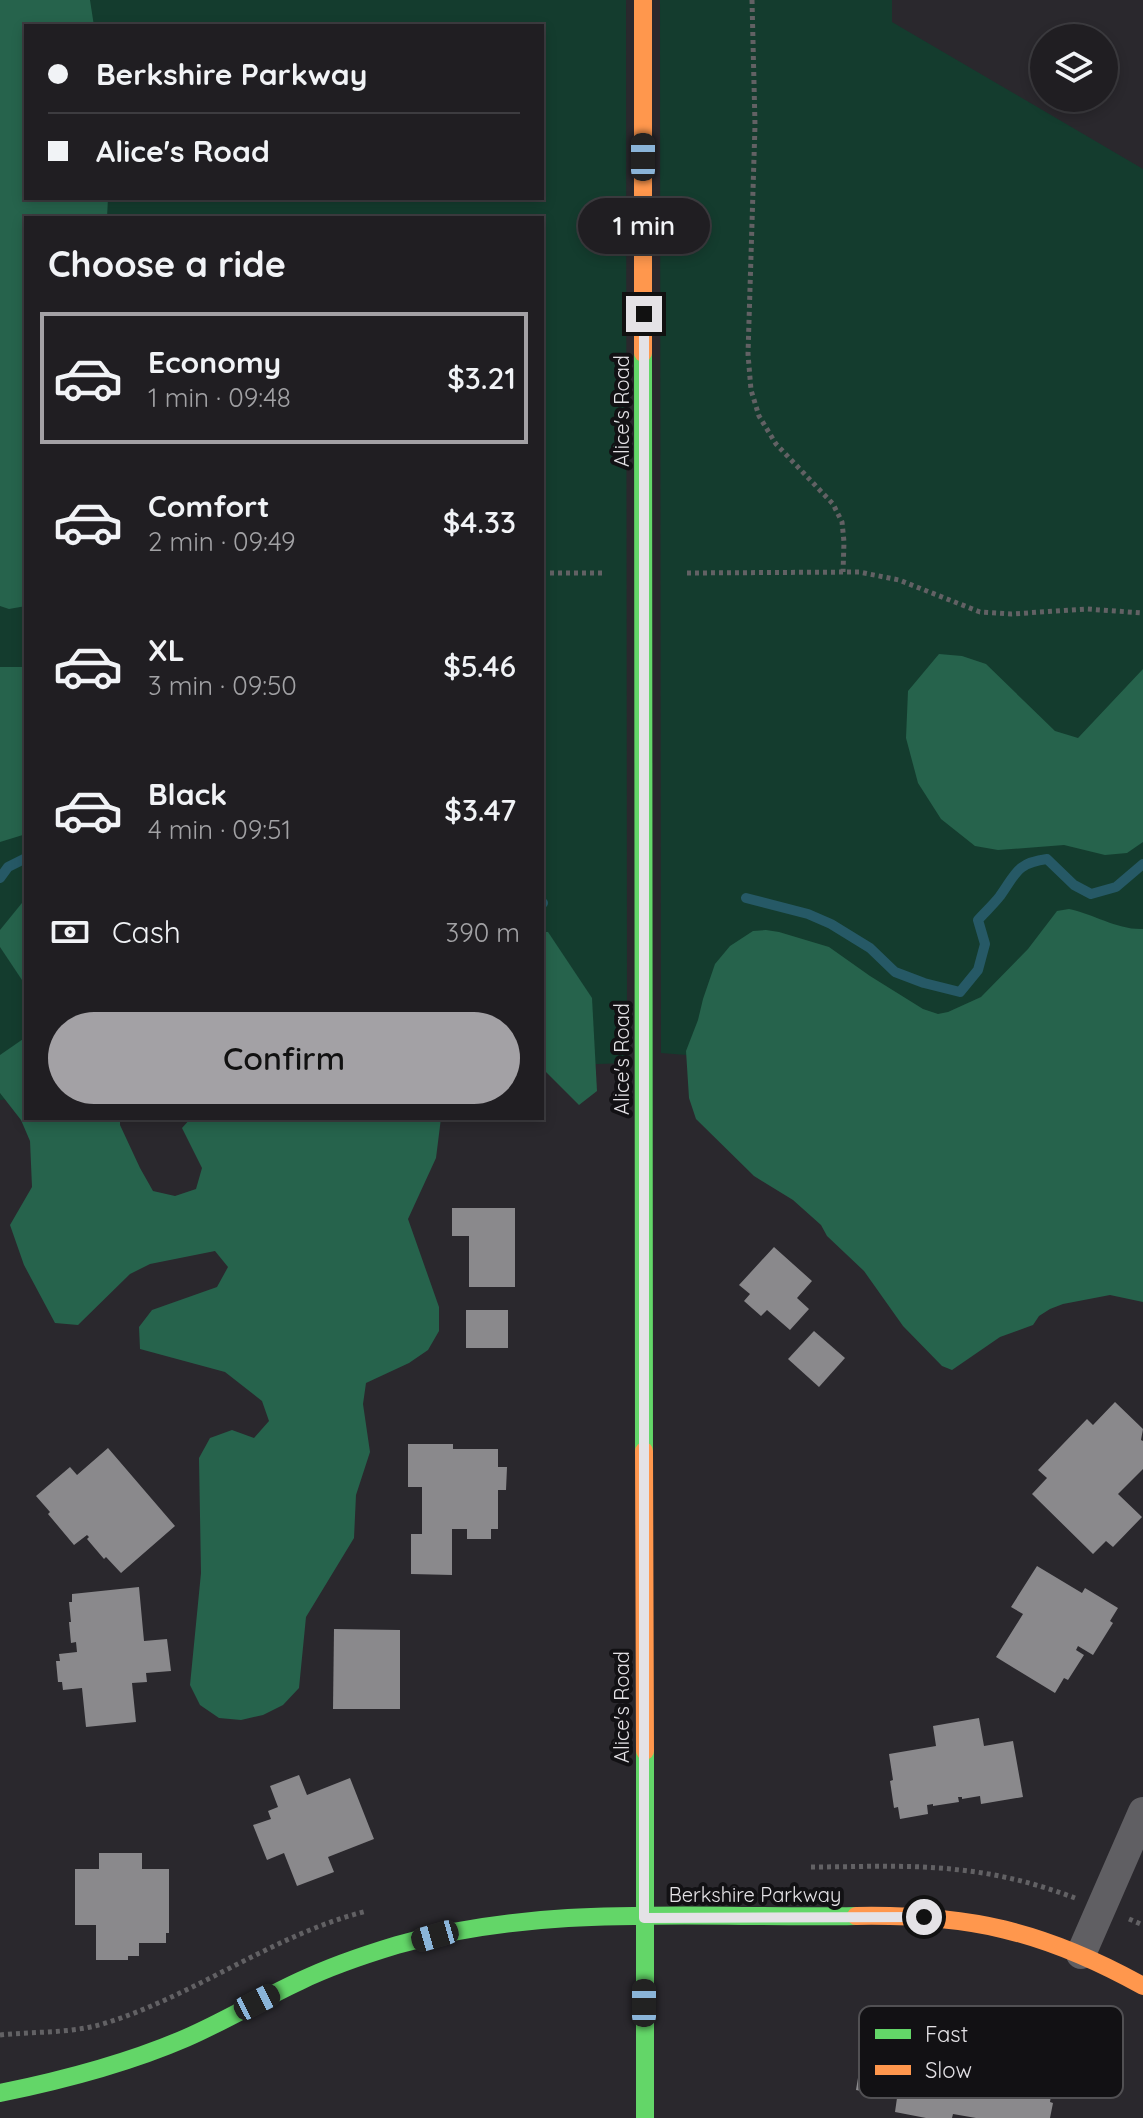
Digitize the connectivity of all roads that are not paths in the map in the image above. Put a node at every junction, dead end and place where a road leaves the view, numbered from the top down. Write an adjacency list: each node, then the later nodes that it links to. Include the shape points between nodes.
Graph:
1 (643, 0): 3 (main road, Alice's Road)
2 (1143, 1812): 4 (street)
3 (644, 1918): 4 (main road, Berkshire Parkway, via 924,1917 984,1924); 6 (main road, Berkshire Parkway, via 499,1924 435,1936 333,1967 131,2060); 7 (main road, Alice's Road)
4 (1081, 1954): 5 (main road, Berkshire Parkway)
5 (1143, 1986)
6 (0, 2093)
7 (645, 2118)

